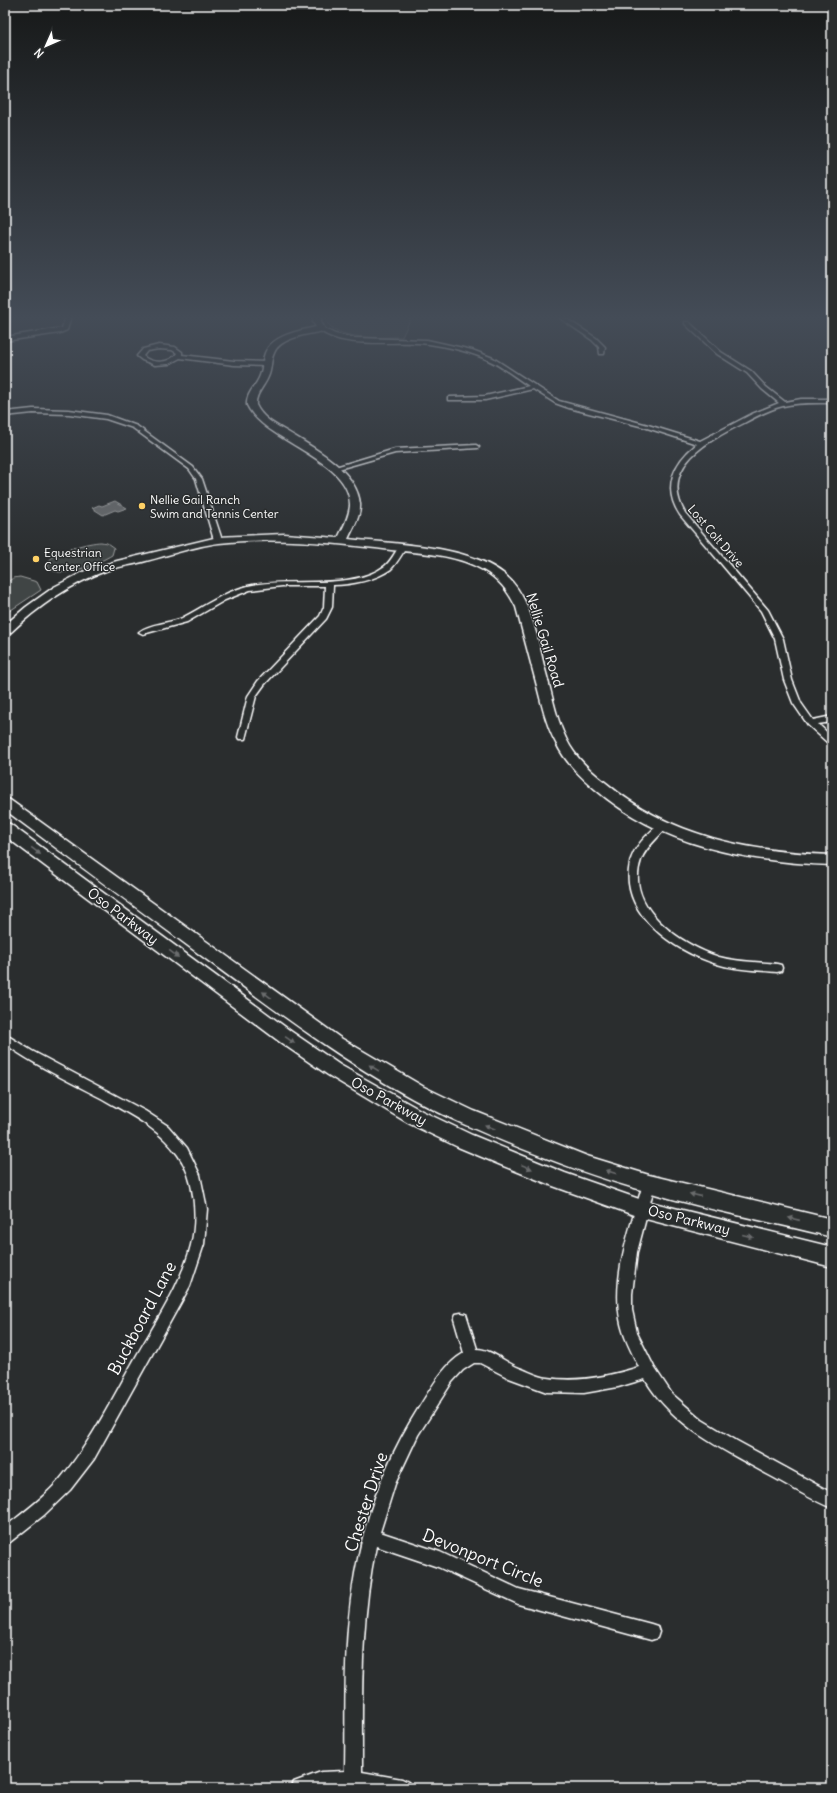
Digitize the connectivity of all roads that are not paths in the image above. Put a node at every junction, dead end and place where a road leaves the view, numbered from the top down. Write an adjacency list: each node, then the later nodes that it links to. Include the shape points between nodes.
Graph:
1 (251, 400): 9 (street, via 253,411 266,423)
2 (554, 400): 7 (street, via 572,407)
3 (779, 400): 5 (street)
4 (832, 401): 5 (street, Lost Colt Drive)
5 (784, 404): 7 (street, Lost Colt Drive, via 759,413)
6 (5, 414): 10 (street, via 32,411 70,412 107,417 135,427 192,468 199,479)
7 (700, 443): 19 (street, Lost Colt Drive, via 685,458 674,478 672,487 676,504 768,617 779,639 792,692)
8 (476, 447): 9 (street, via 395,451)
9 (335, 468): 11 (street, via 349,482 355,502 352,518)
10 (218, 540): 11 (street, Nellie Gail Road, via 287,536); 13 (street, Nellie Gail Road, via 178,548)
11 (342, 541): 12 (street, Nellie Gail Road)
12 (402, 548): 14 (street, via 393,562 378,573 355,581); 23 (street, Nellie Gail Road, via 443,553 470,560 491,570 510,585 522,607 553,722 566,750 602,788 628,807)
13 (128, 563): 15 (street, Nellie Gail Road, via 89,575 60,588 34,604); 17 (street, Nellie Gail Road, via 48,605)
14 (329, 583): 16 (street, via 249,588 222,598 184,620); 20 (street, via 328,607 323,617 261,682 252,696)
15 (5, 631)
16 (143, 632)
17 (5, 643)
18 (832, 719): 19 (street)
19 (811, 723): 21 (street, Lost Colt Drive)
20 (242, 737)
21 (832, 742)
22 (5, 803): 28 (main road, Oso Parkway, one-way to 22, via 586,1164 467,1117 379,1071 286,1009)
23 (662, 826): 25 (street, Nellie Gail Road, via 720,847 742,852); 26 (street, via 644,846 635,861 636,893 647,914 676,941 696,952 717,960)
24 (5, 828): 29 (main road, Oso Parkway, one-way to 29, via 286,1037 373,1094 465,1142)
25 (832, 860)
26 (777, 968)
27 (5, 1038): 36 (street, Buckboard Lane, via 28,1054 141,1114 164,1130 183,1152 196,1179 201,1209 198,1244 185,1282 89,1454 65,1485)
28 (649, 1184): 29 (street); 30 (main road, Oso Parkway, one-way to 28)
29 (642, 1209): 31 (main road, Oso Parkway, one-way to 31); 34 (street, via 626,1279 625,1296 626,1318 632,1339)
30 (832, 1228)
31 (832, 1257)
32 (461, 1319): 33 (street)
33 (472, 1356): 34 (street, via 481,1356 546,1385 584,1386); 37 (street, Chester Drive, via 461,1362 451,1373 415,1424 391,1475)
34 (648, 1371): 35 (street, via 667,1399 692,1422)
35 (832, 1501)
36 (9, 1534)
37 (370, 1536): 38 (street, Devonport Circle, via 440,1560 518,1596); 39 (street, Chester Drive, via 356,1628)
38 (651, 1632)
39 (353, 1779): 40 (street, via 321,1781); 41 (street)
40 (300, 1788)
41 (402, 1788)

